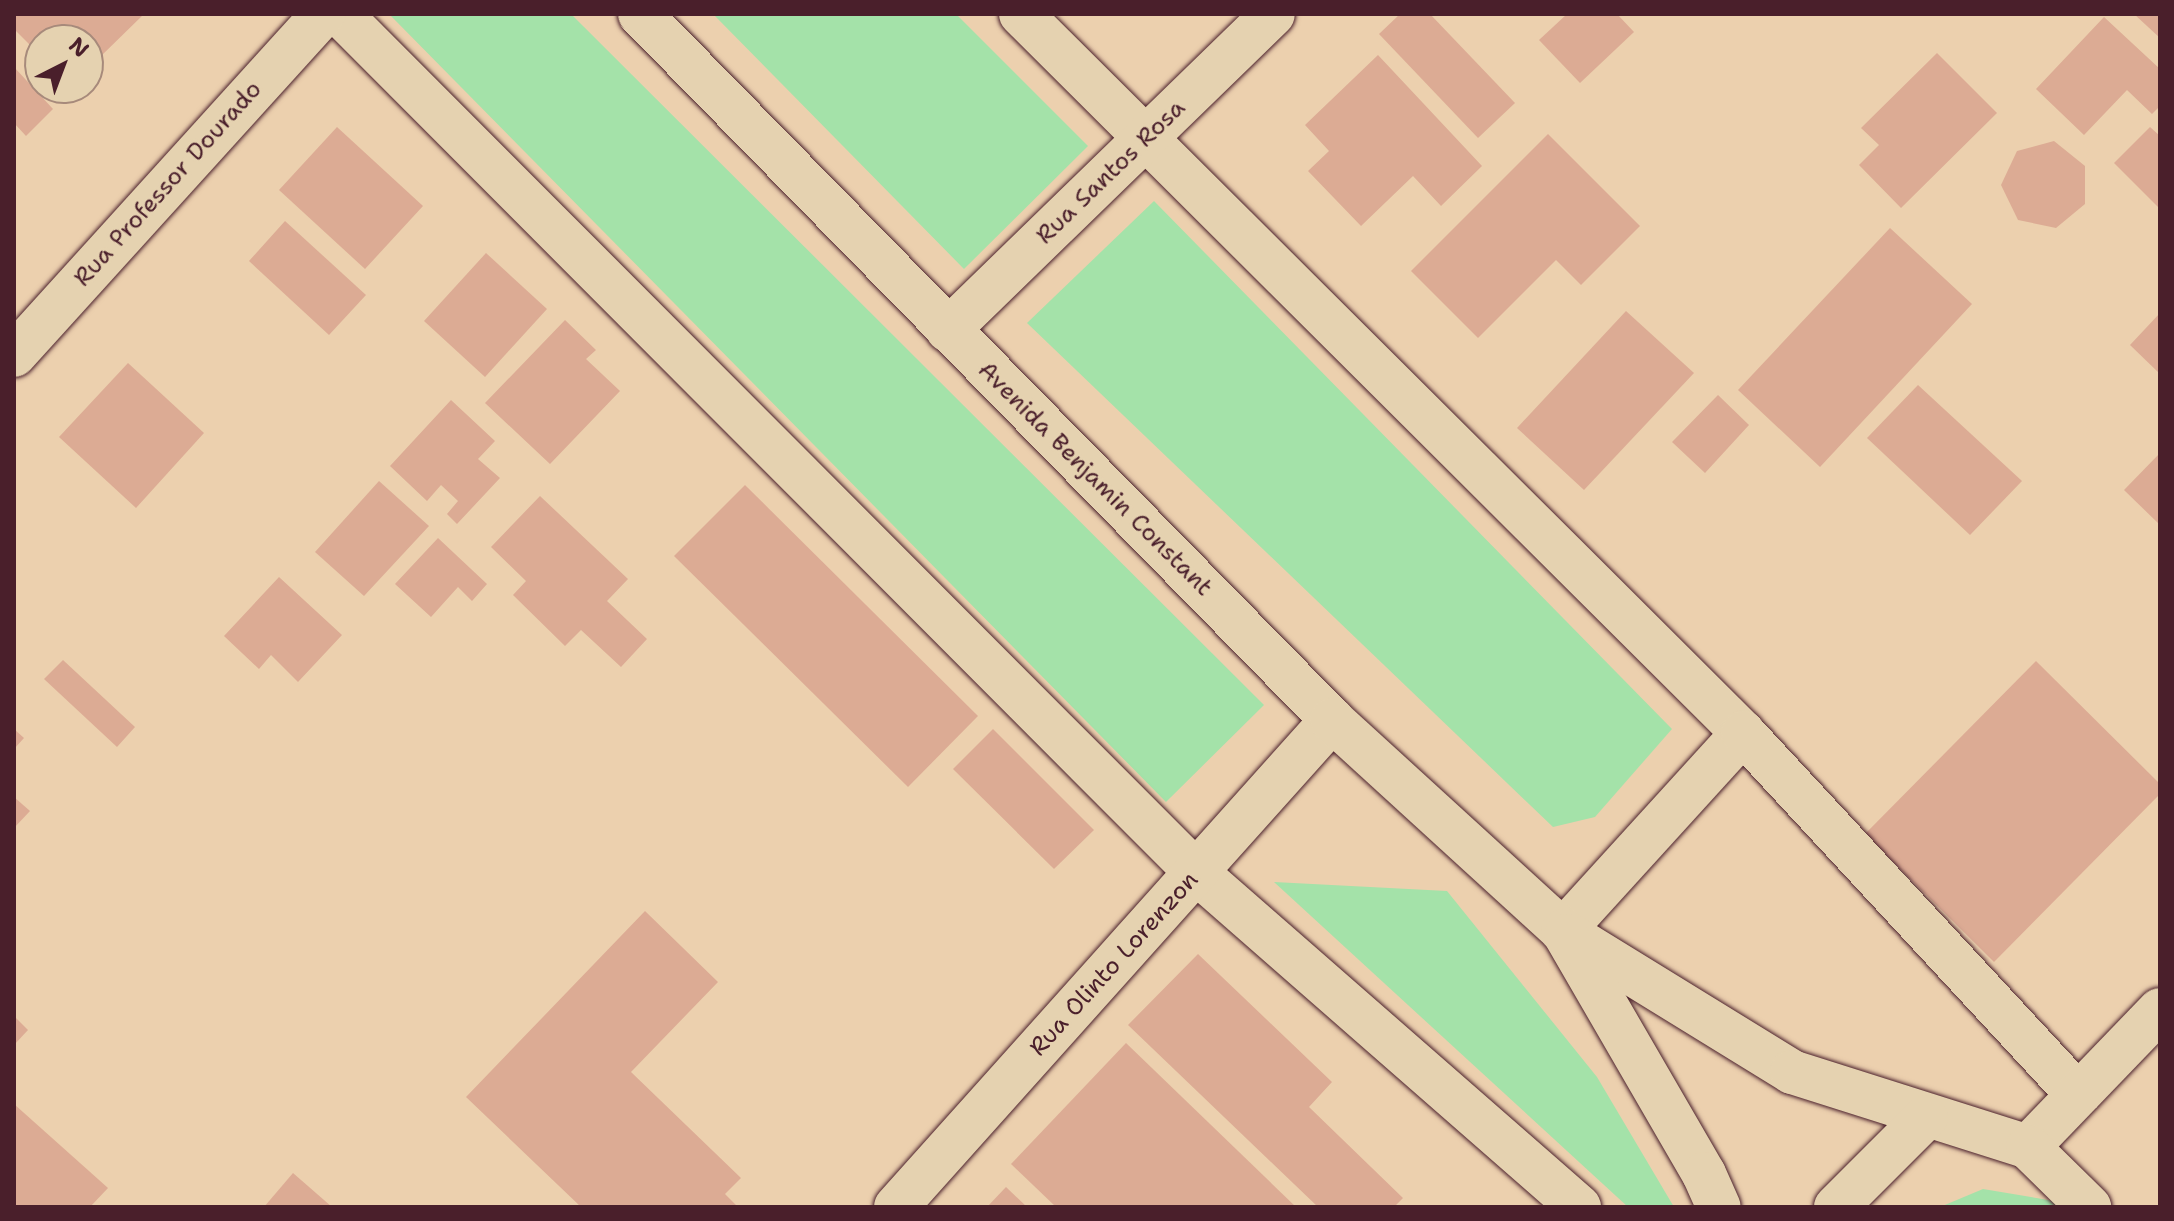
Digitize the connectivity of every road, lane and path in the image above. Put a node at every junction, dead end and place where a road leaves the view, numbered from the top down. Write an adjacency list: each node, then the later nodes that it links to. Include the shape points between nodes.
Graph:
1 (323, 14): 8 (street, Rua Professor Dourado)
2 (340, 14): 11 (street)
3 (640, 14): 7 (street, Avenida Benjamin Constant)
4 (1021, 14): 6 (street)
5 (1273, 14): 6 (street, Rua Santos Rosa)
6 (1145, 138): 7 (street, Rua Santos Rosa); 10 (street)
7 (948, 330): 9 (street, Avenida Benjamin Constant)
8 (14, 355)
9 (1332, 720): 11 (street, Rua Olinto Lorenzon); 12 (street, Avenida Benjamin Constant)
10 (1743, 733): 12 (street); 14 (street)
11 (1196, 872): 17 (street, Rua Olinto Lorenzon); 18 (street)
12 (1563, 931): 15 (street, Avenida Benjamin Constant, via 1792,1072); 19 (street, Avenida Benjamin Constant)
13 (2160, 1010): 14 (street)
14 (2078, 1095): 16 (street)
15 (1926, 1117): 16 (street, Avenida Benjamin Constant); 20 (street)
16 (2028, 1147): 21 (street, Avenida Benjamin Constant)
17 (896, 1207)
18 (1579, 1207)
19 (1719, 1207)
20 (1836, 1207)
21 (2089, 1207)

